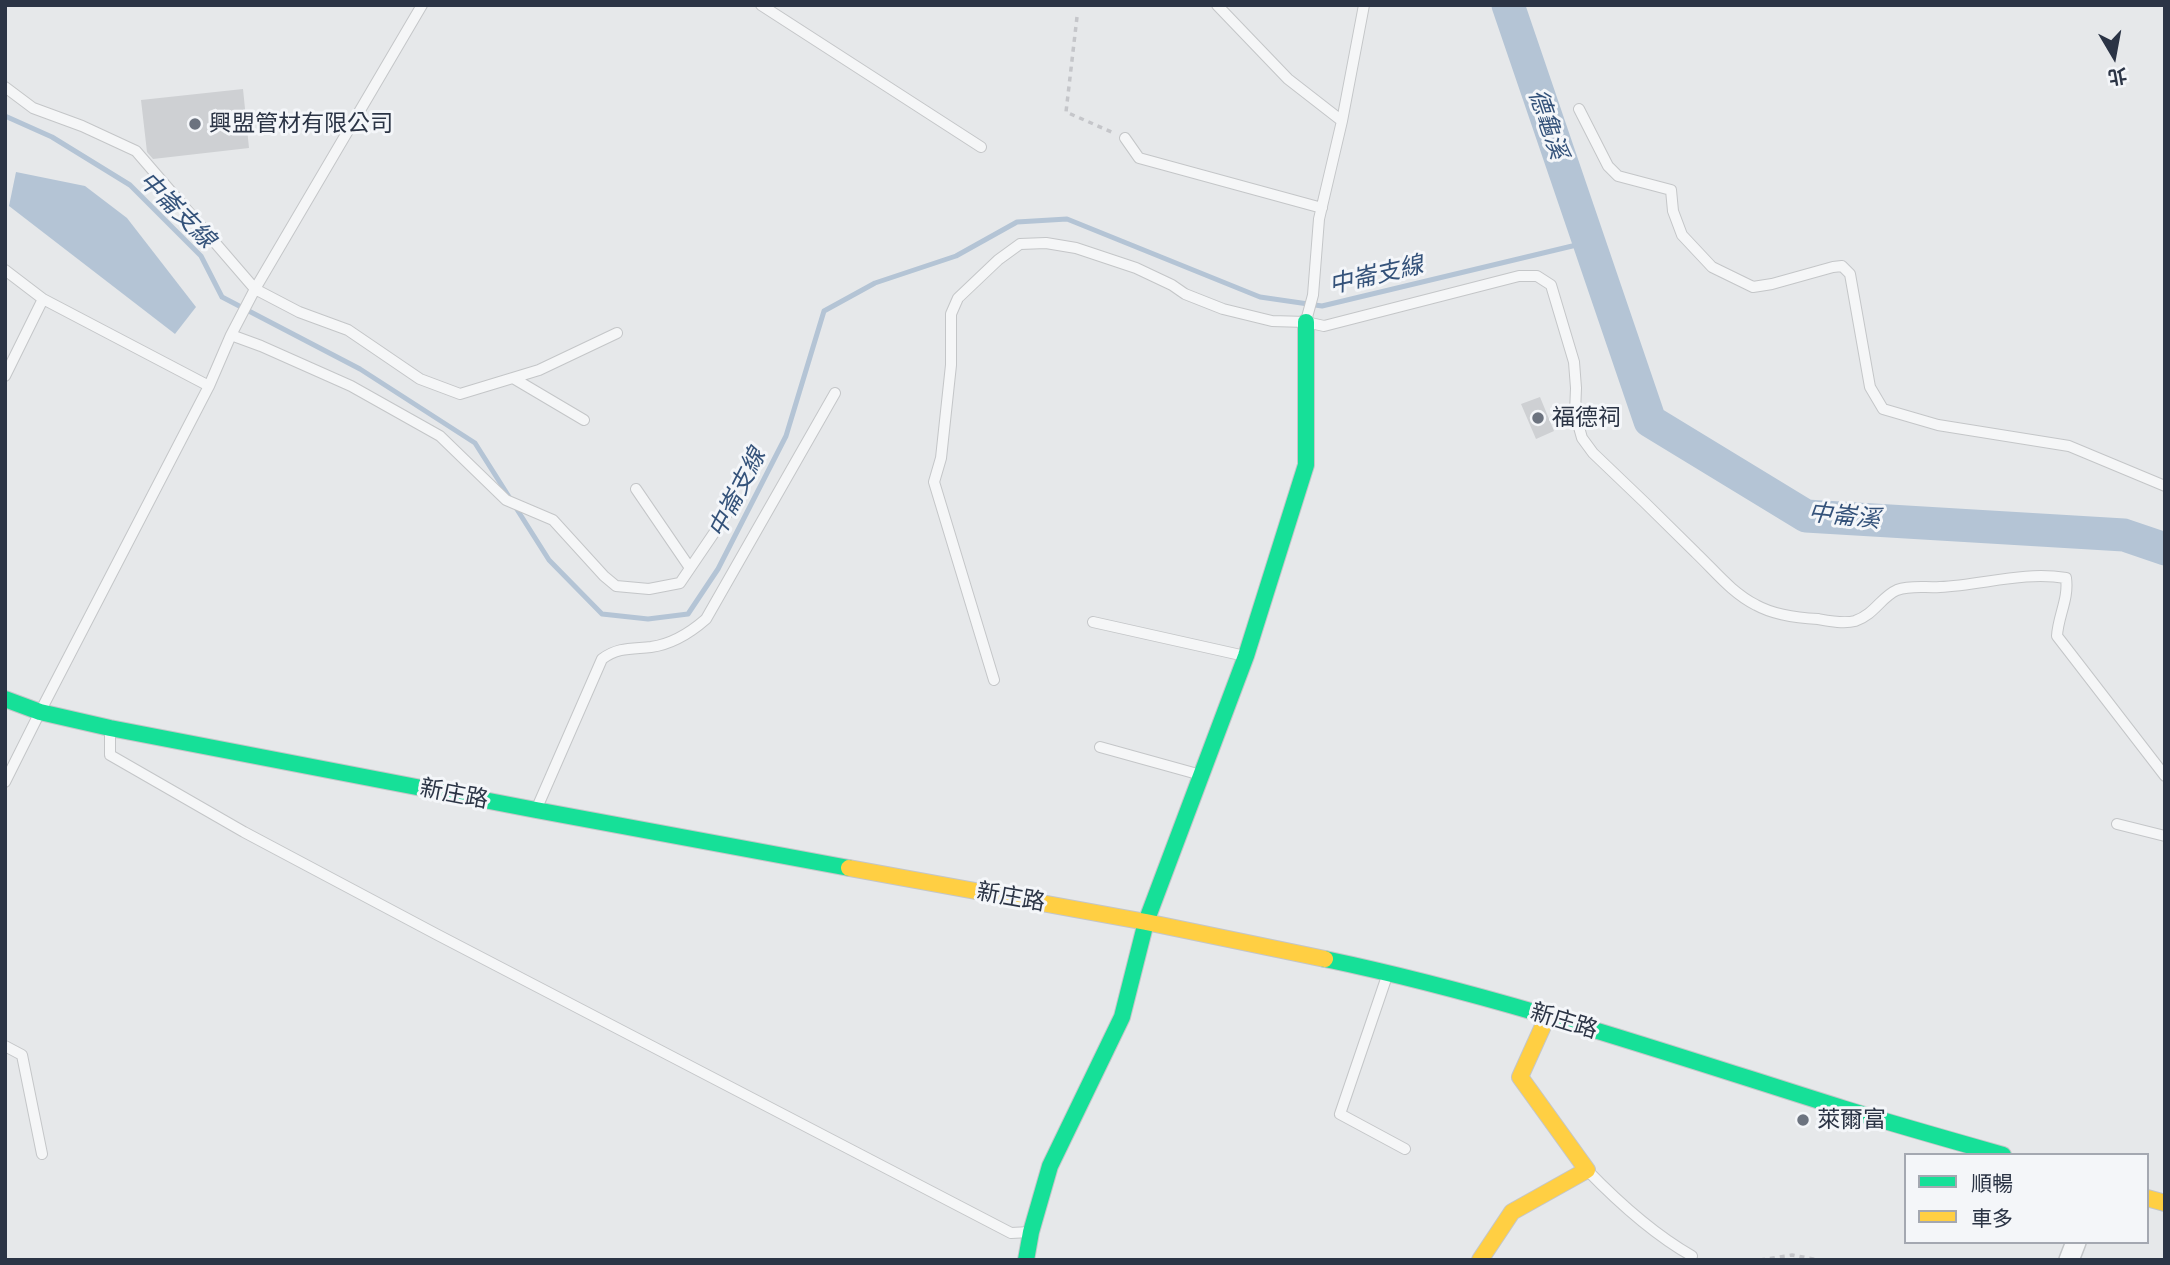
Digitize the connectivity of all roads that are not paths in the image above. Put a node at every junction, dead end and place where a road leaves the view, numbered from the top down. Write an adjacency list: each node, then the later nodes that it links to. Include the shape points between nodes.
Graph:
1 (422, 5): 12 (lane)
2 (761, 5): 9 (lane)
3 (1217, 5): 7 (lane, via 1288,79)
4 (1364, 5): 7 (lane)
5 (5, 87): 12 (lane, via 33,108 136,151)
6 (1579, 109): 22 (lane, via 1608,166 1618,176 1671,190 1682,234 1712,268 1754,287 1842,266 1850,274 1870,387 1884,409 1938,425 2069,446)
7 (1342, 121): 10 (lane)
8 (1125, 138): 10 (lane, via 1139,158)
9 (981, 147)
10 (1322, 208): 14 (lane)
11 (5, 270): 13 (lane)
12 (255, 289): 16 (lane); 18 (lane, via 348,330 420,379 460,394)
13 (43, 299): 17 (lane); 19 (lane)
14 (1306, 322): 27 (street, via 1306,465); 28 (lane, via 1272,321 1223,309 1136,268 1046,243 1020,244 958,298 951,314 951,365 934,482); 34 (lane, via 1324,326 1520,276 1537,276 1551,285 1574,362 1575,413 1582,438 1727,586 1757,606 1781,614 1842,622 1873,612 1883,599 1912,587 2026,576 2066,578 2068,591 2057,636)
15 (617, 333): 18 (lane)
16 (231, 335): 19 (lane); 25 (lane, via 351,386 440,436 506,500 553,520 616,586 649,589 680,583)
17 (5, 376)
18 (513, 378): 21 (lane)
19 (209, 386): 30 (lane)
20 (835, 393): 36 (lane, via 706,619 670,642 611,652 602,659)
21 (584, 420)
22 (2165, 486)
23 (636, 489): 25 (lane)
24 (733, 505): 25 (lane)
25 (690, 568)
26 (1093, 622): 27 (lane)
27 (1246, 656): 33 (street)
28 (994, 680)
29 (5, 699): 30 (street, 新庄路)
30 (40, 712): 31 (street, 新庄路); 35 (lane)
31 (110, 729): 36 (street, 新庄路); 47 (lane, via 110,755 244,832 1011,1233)
32 (1100, 747): 33 (lane)
33 (1201, 775): 39 (street)
34 (2165, 776)
35 (5, 782)
36 (536, 810): 39 (street, 新庄路)
37 (2117, 824): 38 (lane)
38 (2165, 836)
39 (1146, 922): 40 (street, 新庄路); 47 (street, via 1122,1017 1050,1166)
40 (1388, 972): 41 (street, 新庄路); 43 (lane, via 1340,1114)
41 (1548, 1015): 44 (street, 新庄路); 46 (street, via 1520,1077)
42 (5, 1046): 45 (lane, via 22,1055)
43 (1405, 1149)
44 (1996, 1153)
45 (42, 1154)
46 (1587, 1170): 48 (lane, via 1671,1244); 50 (street, via 1512,1212)
47 (1031, 1232): 49 (street)
48 (1692, 1256)
49 (1027, 1260)
50 (1480, 1260)

